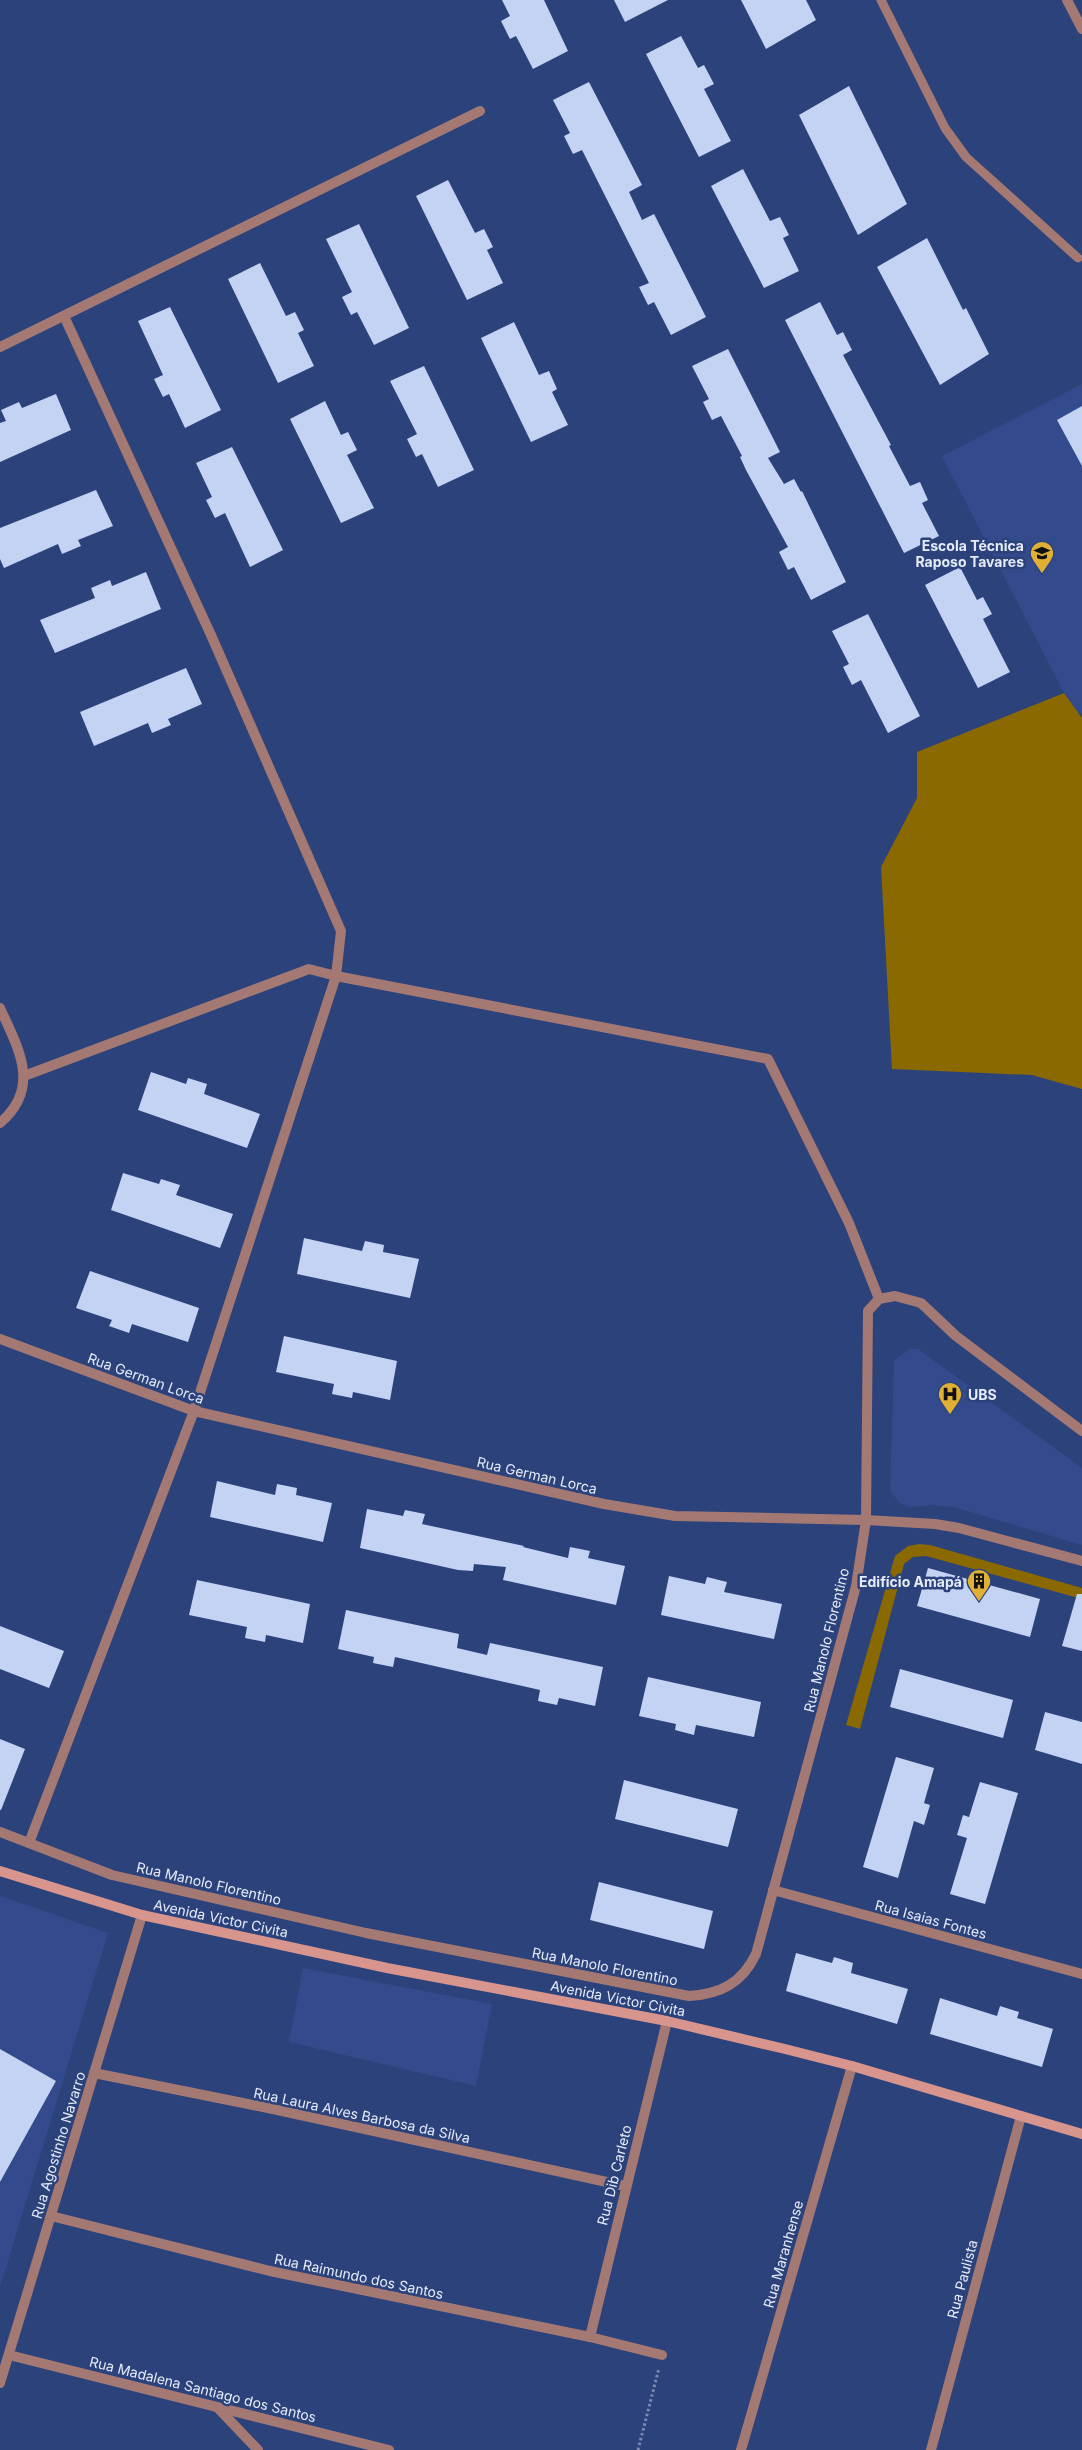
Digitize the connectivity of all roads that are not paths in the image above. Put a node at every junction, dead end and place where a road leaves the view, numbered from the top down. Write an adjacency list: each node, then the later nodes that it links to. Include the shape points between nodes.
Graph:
1 (882, 0): 5 (lane, via 945,128 966,157)
2 (1067, 0): 3 (street)
3 (1082, 29)
4 (480, 112): 6 (street)
5 (1078, 258)
6 (64, 316): 7 (street); 8 (street, via 215,644 341,932)
7 (0, 347)
8 (336, 976): 10 (street, via 309,968); 12 (street, via 768,1058 849,1223); 14 (street)
9 (0, 1008): 10 (street, via 21,1054)
10 (24, 1076): 11 (street, via 14,1108)
11 (0, 1122)
12 (879, 1299): 15 (street, via 895,1296 921,1303 956,1336); 16 (street, Rua Manolo Florentino, via 868,1311)
13 (0, 1339): 14 (street, Rua German Lorca)
14 (194, 1411): 16 (street, Rua German Lorca, via 640,1512 675,1516); 19 (street)
15 (1082, 1431)
16 (866, 1520): 17 (street, Rua German Lorca, via 959,1528); 21 (street, Rua Manolo Florentino, via 856,1586)
17 (1082, 1561)
18 (0, 1832): 19 (street, Rua Manolo Florentino)
19 (29, 1843): 21 (street, Rua Manolo Florentino, via 112,1875 366,1934 689,1996 726,1988 748,1971 756,1954)
20 (0, 1871): 22 (main road, Avenida Victor Civita)
21 (773, 1890): 23 (street, Rua Isaias Fontes)
22 (142, 1915): 24 (main road, Avenida Victor Civita, via 387,1968); 26 (street, Rua Agostinho Navarro)
23 (1082, 1974)
24 (667, 2021): 25 (main road, Avenida Victor Civita); 29 (street, Rua Dib Carleto)
25 (852, 2066): 27 (main road, Avenida Victor Civita); 38 (street, Rua Maranhense)
26 (94, 2073): 29 (street, Rua Laura Alves Barbosa da Silva); 30 (street, Rua Agostinho Navarro)
27 (1021, 2116): 28 (main road, Avenida Victor Civita); 39 (street, Rua Paulista)
28 (1082, 2134)
29 (625, 2186): 31 (street, Rua Dib Carleto)
30 (51, 2216): 31 (street, Rua Raimundo dos Santos, via 270,2271); 32 (street, Rua Agostinho Navarro)
31 (590, 2337): 33 (street, Rua Raimundo dos Santos)
32 (9, 2355): 34 (street, Rua Agostinho Navarro); 35 (street, Rua Madalena Santiago dos Santos)
33 (662, 2355)
34 (0, 2383)
35 (218, 2408): 36 (street); 37 (street, Rua Madalena Santiago dos Santos)
36 (258, 2450)
37 (390, 2450)
38 (741, 2450)
39 (931, 2450)

